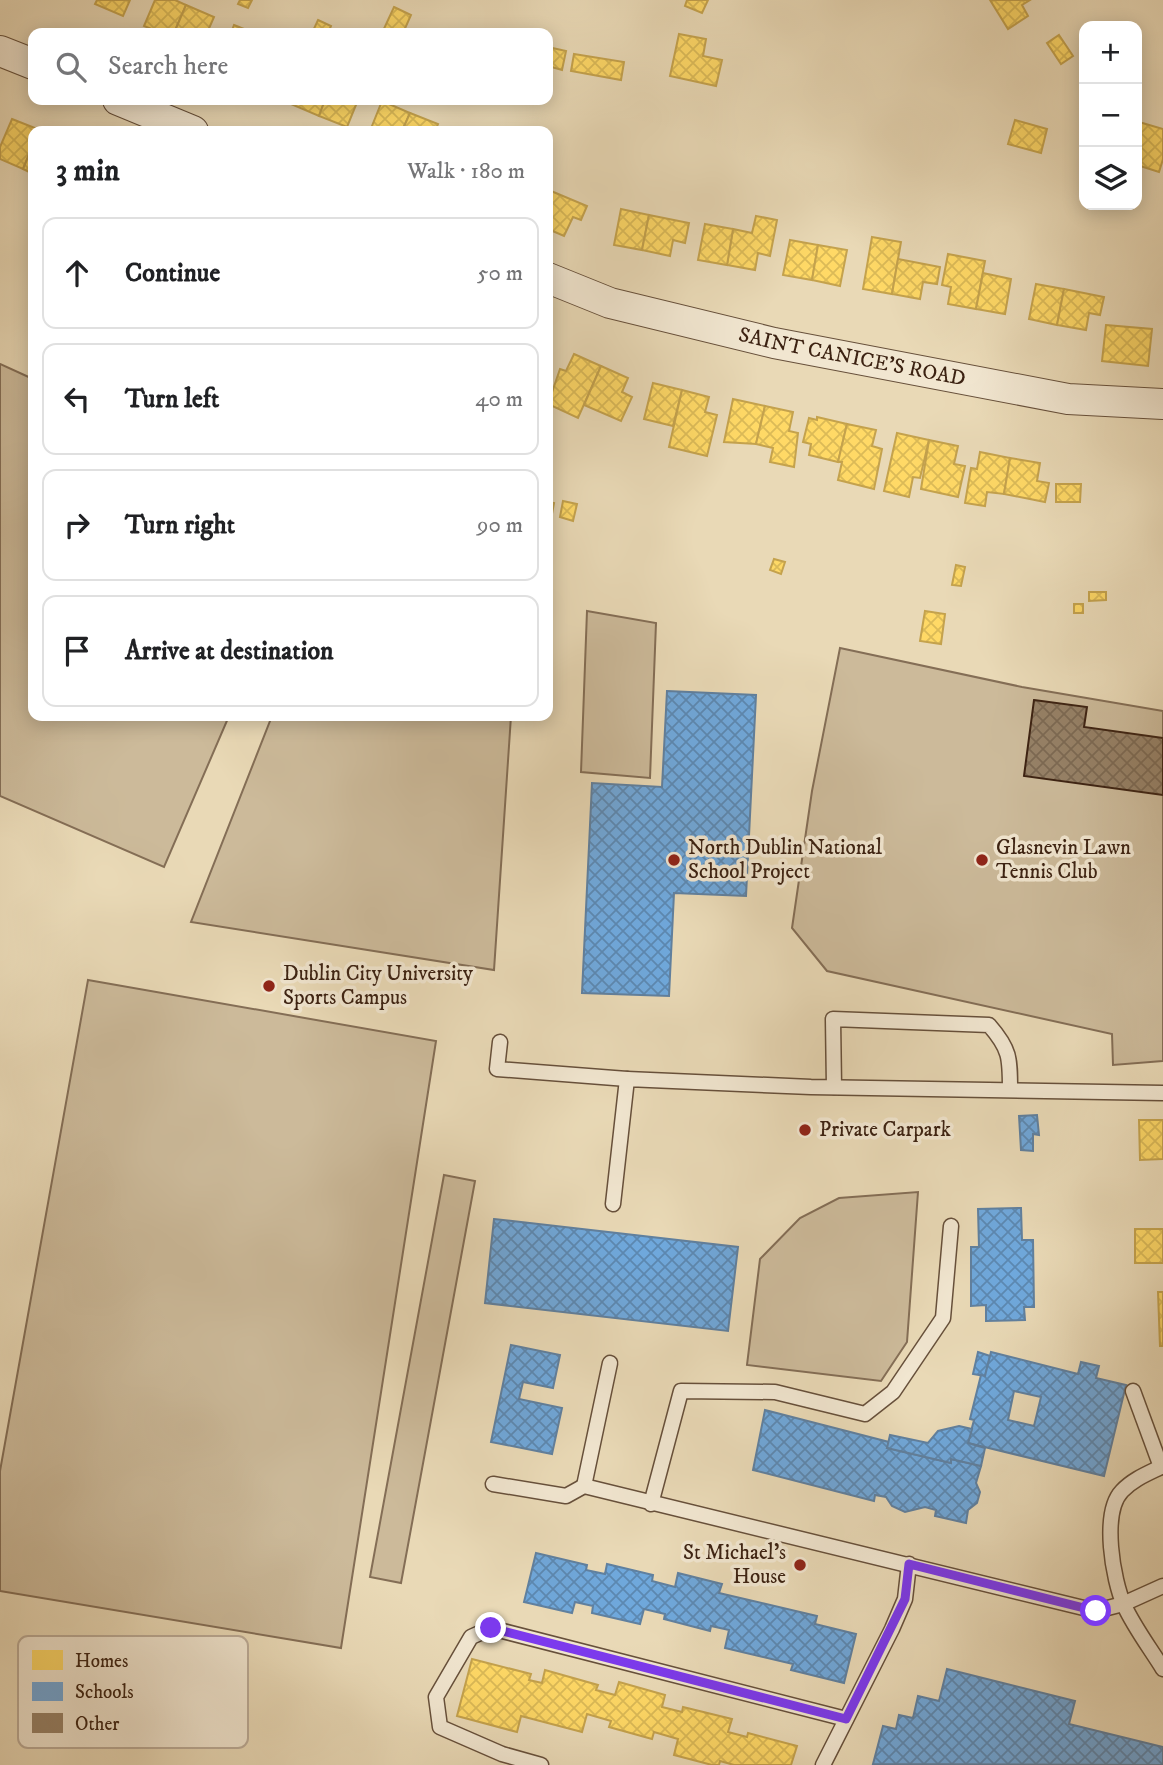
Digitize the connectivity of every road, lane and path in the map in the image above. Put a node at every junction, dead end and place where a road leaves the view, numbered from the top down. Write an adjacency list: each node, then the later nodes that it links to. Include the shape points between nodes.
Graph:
1 (0, 51): 2 (street)
2 (28, 62)
3 (130, 105): 4 (street)
4 (181, 126)
5 (553, 280): 6 (street, SAINT CANICE'S ROAD, via 610,303 774,343 1068,399)
6 (1163, 404)
7 (500, 1042): 8 (lane, via 498,1069)
8 (627, 1079): 9 (lane); 12 (lane)
9 (834, 1087): 10 (lane); 10 (lane, via 833,1019 989,1026 1006,1044)
10 (1010, 1089): 11 (lane)
11 (1163, 1093)
12 (613, 1205)
13 (951, 1226): 19 (lane, via 943,1318 893,1392 865,1414 775,1392 681,1391)
14 (610, 1363): 18 (lane)
15 (1133, 1391): 16 (lane)
16 (1162, 1466): 22 (lane, via 1121,1492 1111,1516 1111,1548)
17 (493, 1484): 18 (lane, via 566,1496)
18 (584, 1486): 19 (lane)
19 (651, 1504): 20 (lane)
20 (909, 1564): 22 (lane, via 1096,1611); 24 (lane, via 905,1599)
21 (1163, 1586): 22 (lane)
22 (1123, 1604): 23 (lane)
23 (1163, 1669)
24 (846, 1719): 25 (lane, via 547,1640 491,1628 471,1637 436,1696 440,1727); 26 (lane)
25 (541, 1765)
26 (823, 1765)

